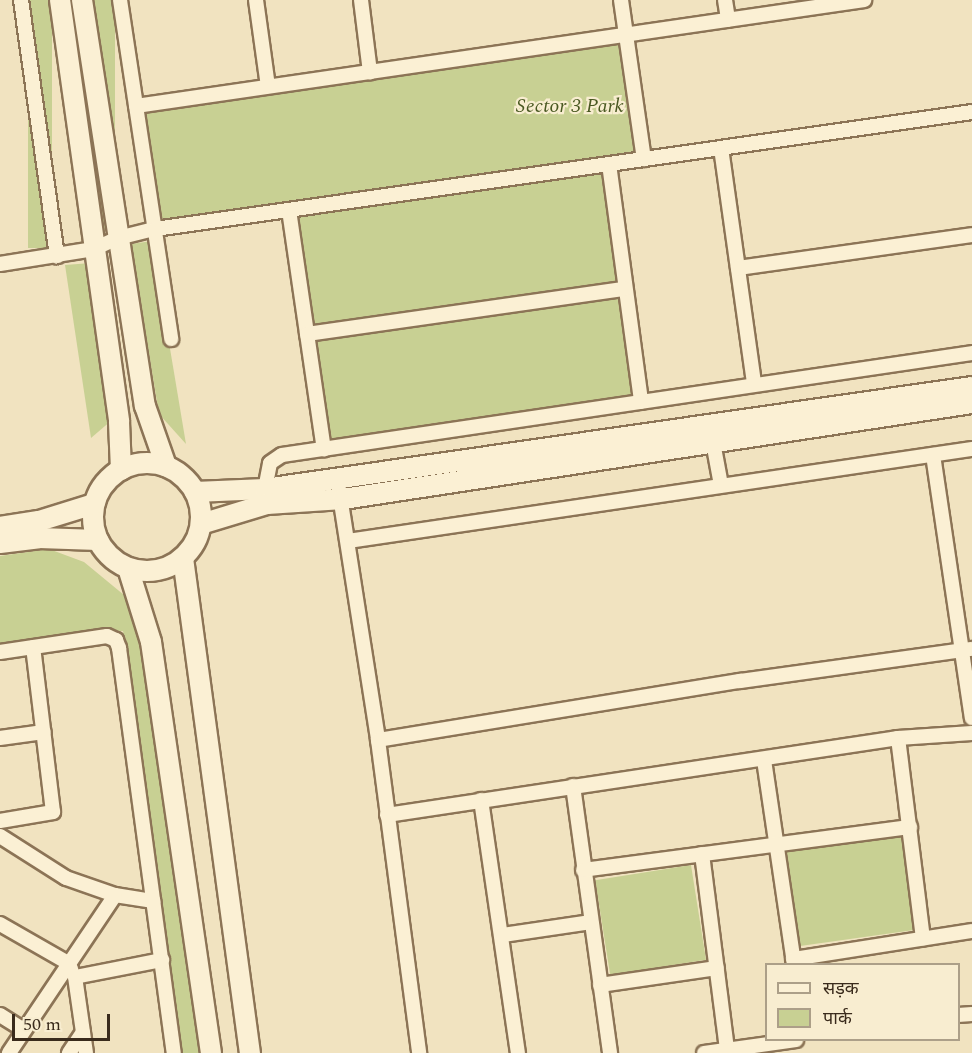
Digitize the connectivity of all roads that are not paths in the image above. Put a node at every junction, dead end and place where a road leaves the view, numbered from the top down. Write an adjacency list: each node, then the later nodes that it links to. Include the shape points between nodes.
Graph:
1 (21, 0): 24 (street)
2 (60, 0): 23 (street)
3 (82, 0): 22 (street)
4 (120, 0): 14 (street)
5 (256, 0): 13 (street)
6 (361, 0): 12 (street)
7 (621, 0): 11 (street)
8 (725, 0): 10 (street)
9 (864, 0): 10 (street)
10 (728, 20): 11 (street)
11 (626, 34): 12 (street); 17 (street)
12 (370, 72): 13 (street)
13 (268, 86): 14 (street)
14 (136, 106): 20 (street)
15 (972, 112): 16 (street)
16 (721, 148): 17 (street); 26 (street)
17 (644, 159): 18 (street)
18 (609, 164): 19 (street); 27 (street)
19 (289, 210): 20 (street); 28 (street)
20 (154, 229): 22 (street); 29 (street)
21 (972, 235): 26 (street)
22 (118, 238): 23 (street); 39 (street, via 145,406)
23 (94, 249): 24 (street); 40 (street, via 119,422)
24 (57, 256): 25 (street)
25 (0, 264)
26 (738, 268): 31 (street)
27 (625, 289): 28 (street); 33 (street)
28 (307, 334): 36 (street)
29 (171, 339)
30 (972, 353): 31 (street)
31 (754, 384): 33 (street)
32 (972, 387): 41 (street)
33 (640, 402): 36 (street)
34 (972, 403): 35 (street)
35 (713, 441): 42 (street); 45 (street)
36 (324, 448): 43 (street, via 275,458)
37 (972, 449): 38 (street)
38 (933, 455): 42 (street); 55 (street)
39 (166, 466): 40 (street, via 150,463); 44 (street)
40 (121, 470): 46 (street, via 109,478)
41 (336, 477): 43 (street); 45 (street)
42 (721, 485): 50 (street)
43 (265, 489): 44 (street)
44 (195, 492): 47 (street)
45 (343, 499): 47 (street, via 267,504); 50 (street)
46 (94, 504): 48 (street, via 39,521); 49 (street)
47 (201, 524): 52 (street, via 192,548)
48 (0, 527)
49 (98, 540): 51 (street, via 39,538); 53 (street, via 115,562)
50 (348, 541): 62 (street)
51 (0, 543)
52 (183, 558): 53 (street, via 157,571); 96 (street)
53 (128, 568): 95 (street, via 151,642)
54 (33, 647): 56 (street); 58 (street); 74 (street, via 107,636 116,640)
55 (966, 650): 57 (street); 62 (street, via 740,681)
56 (0, 652)
57 (972, 718)
58 (44, 732): 60 (street); 67 (street, via 53,812 48,816)
59 (972, 733): 61 (street)
60 (0, 738)
61 (898, 738): 63 (street); 68 (street)
62 (378, 740): 66 (street)
63 (764, 760): 64 (street); 70 (street)
64 (573, 786): 65 (street); 72 (street)
65 (481, 800): 66 (street); 78 (street)
66 (387, 815): 97 (street)
67 (0, 821)
68 (910, 826): 70 (street); 79 (street)
69 (0, 836): 73 (street, via 66,878)
70 (776, 844): 71 (street); 81 (street)
71 (702, 854): 72 (street); 83 (street)
72 (584, 870): 75 (street)
73 (115, 895): 74 (street); 82 (street)
74 (154, 901): 80 (street)
75 (591, 922): 78 (street); 85 (street)
76 (0, 924): 82 (street)
77 (972, 931): 79 (street)
78 (503, 935): 98 (street)
79 (923, 938): 81 (street)
80 (162, 960): 84 (street); 94 (street)
81 (794, 962)
82 (68, 963): 84 (street); 87 (street)
83 (717, 968): 85 (street); 90 (street)
84 (75, 977): 88 (street)
85 (600, 985): 99 (street)
86 (0, 1015): 87 (street)
87 (24, 1030): 91 (street)
88 (83, 1032): 92 (street); 93 (street)
89 (789, 1041): 90 (street)
90 (727, 1050): 100 (street)
91 (9, 1053)
92 (69, 1053)
93 (86, 1053)
94 (174, 1053)
95 (211, 1053)
96 (250, 1053)
97 (419, 1053)
98 (518, 1053)
99 (610, 1053)
100 (704, 1053)

